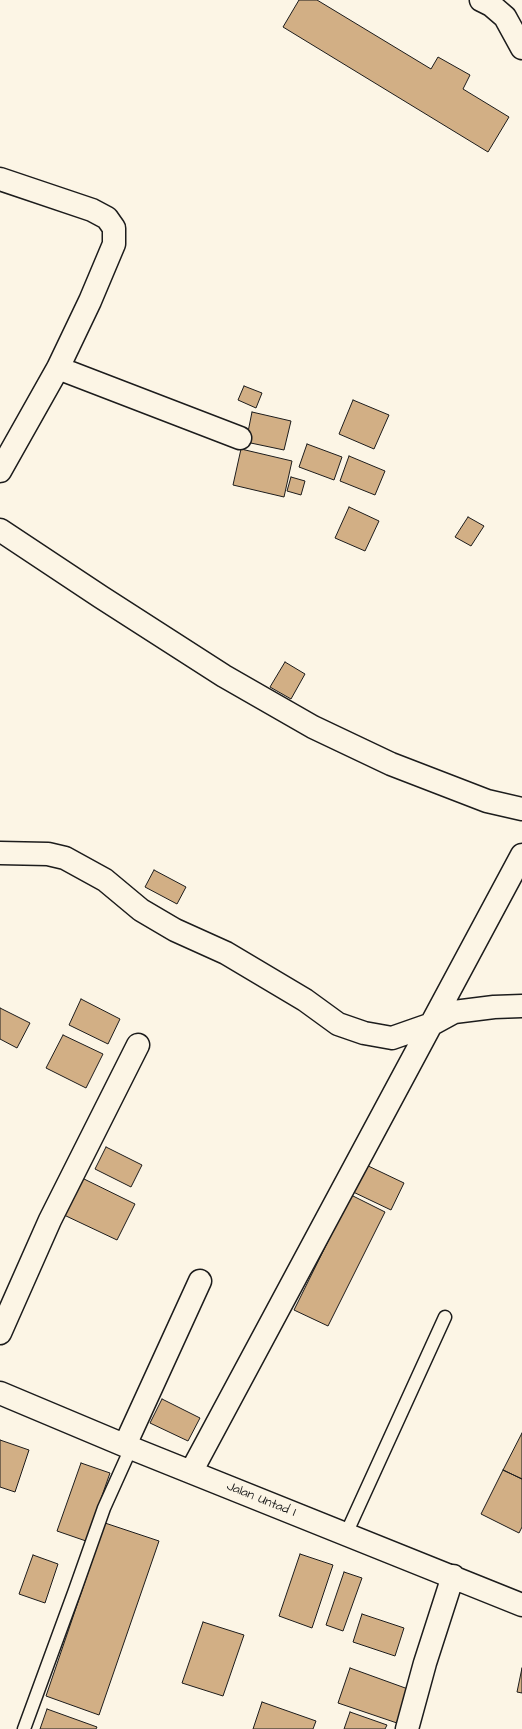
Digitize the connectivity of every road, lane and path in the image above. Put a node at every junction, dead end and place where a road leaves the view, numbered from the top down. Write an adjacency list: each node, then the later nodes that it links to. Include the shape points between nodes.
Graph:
1 (481, 0): 2 (street, via 505,17)
2 (522, 48)
3 (0, 179): 4 (street, via 92,210 107,218 114,228 114,244)
4 (58, 368): 5 (street); 6 (street)
5 (240, 438)
6 (0, 471)
7 (0, 530): 8 (street, via 224,676 313,727 391,764 487,801)
8 (522, 809)
9 (0, 854): 12 (street, via 48,854 65,858 105,880 141,910 175,930 226,953 305,1000 338,1024 364,1034 392,1038)
10 (522, 855): 12 (street)
11 (522, 1006): 12 (street, via 454,1012)
12 (432, 1024): 19 (street)
13 (138, 1045): 16 (street, via 50,1220)
14 (200, 1281): 18 (street)
15 (445, 1317): 20 (lane)
16 (0, 1334)
17 (0, 1393): 18 (street, Jalan Untad I)
18 (128, 1447): 19 (street, Jalan Untad I); 23 (lane)
19 (191, 1472): 20 (street, Jalan Untad I)
20 (346, 1534): 21 (street, Jalan Untad I)
21 (453, 1576): 22 (street, Jalan Untad I); 24 (street)
22 (522, 1605)
23 (24, 1729)
24 (407, 1729)

